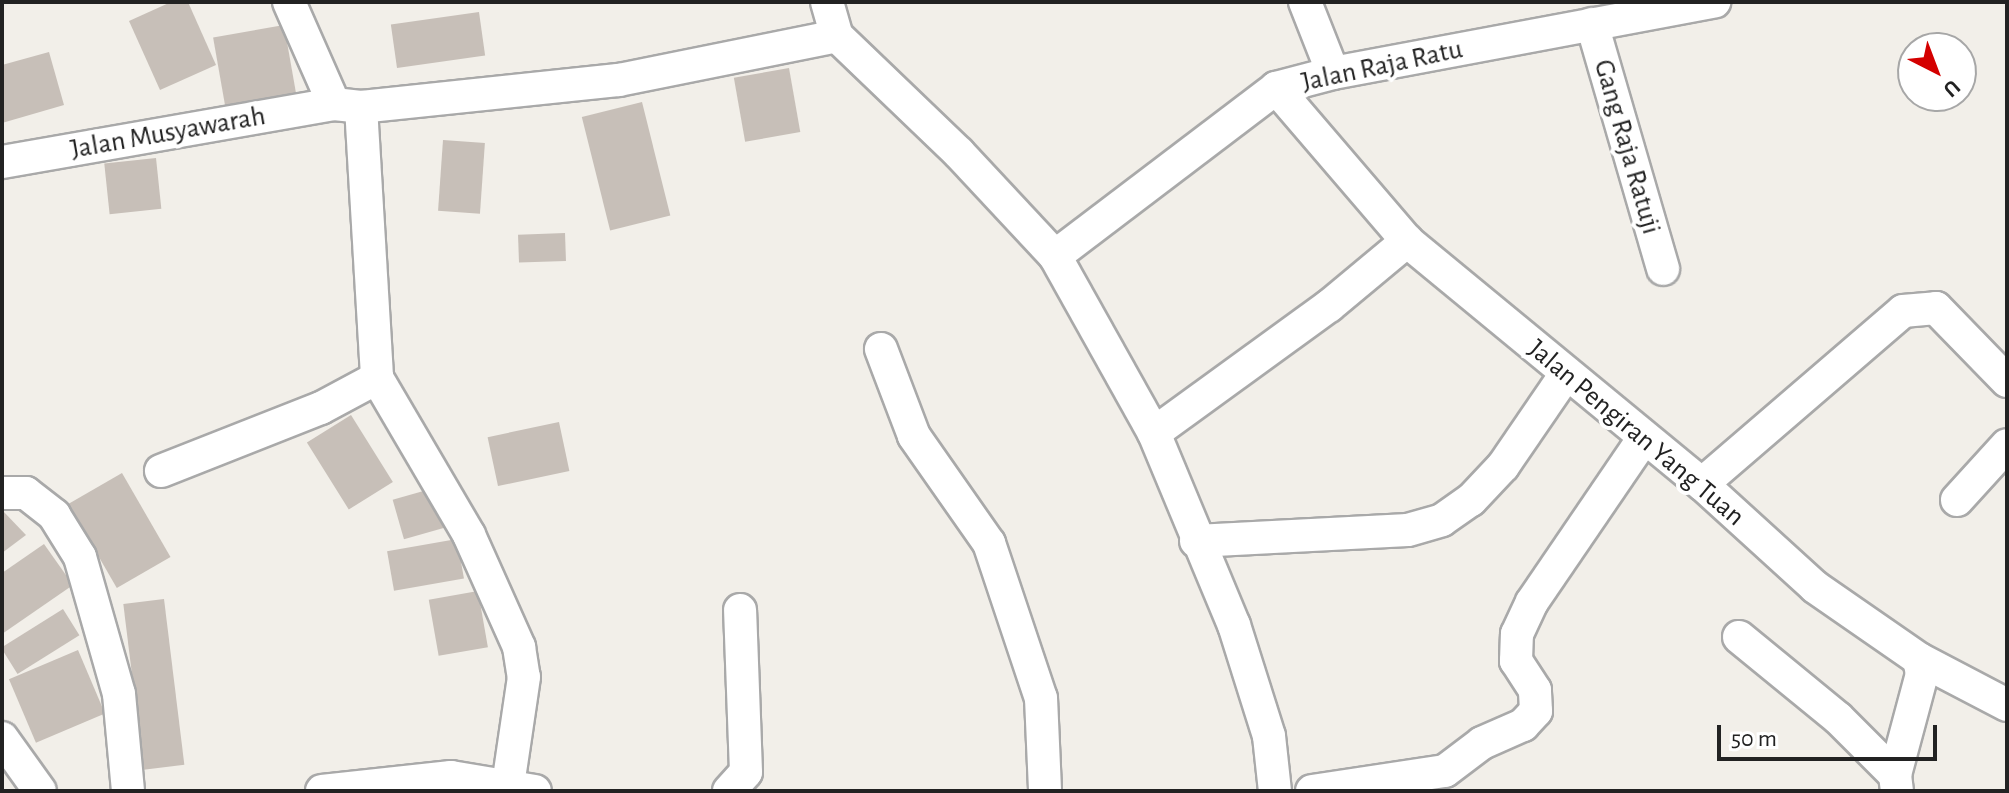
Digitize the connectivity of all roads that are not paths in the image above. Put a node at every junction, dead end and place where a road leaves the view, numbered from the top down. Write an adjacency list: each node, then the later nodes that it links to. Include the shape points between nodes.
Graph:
1 (289, 2): 9 (street)
2 (827, 2): 6 (street)
3 (1305, 2): 7 (street)
4 (1714, 2): 5 (street, Jalan Raja Ratu)
5 (1592, 24): 7 (street, Jalan Raja Ratu); 13 (street, Gang Raja Ratuji)
6 (837, 36): 9 (street, Jalan Musyawarah, via 619,80); 12 (street, via 959,153)
7 (1333, 73): 8 (street, Jalan Raja Ratu)
8 (1276, 88): 11 (street, Jalan Pengiran Yang Tuan); 12 (street, Jalan Raja Ratu)
9 (347, 105): 10 (street, Jalan Musyawarah); 16 (street)
10 (2, 162)
11 (1407, 241): 15 (street, Jalan Pengiran Yang Tuan); 18 (street, via 1329,306)
12 (1055, 256): 18 (street)
13 (1663, 269)
14 (881, 349): 38 (street, via 914,436 989,543 1041,698)
15 (1566, 374): 19 (street, Jalan Pengiran Yang Tuan); 25 (street, via 1503,466 1471,500 1442,520 1408,530)
16 (377, 378): 21 (street, via 321,408); 33 (street, via 469,535 519,647 524,677)
17 (2007, 381): 22 (street, via 1936,308 1903,311)
18 (1154, 433): 25 (street)
19 (1644, 438): 22 (street, Jalan Pengiran Yang Tuan); 40 (street, via 1532,602 1517,634 1516,661 1535,690 1536,711 1530,718 1482,743 1445,771)
20 (2007, 445): 24 (street)
21 (161, 471)
22 (1702, 484): 28 (street, Jalan Pengiran Yang Tuan, via 1815,587)
23 (2, 493): 35 (street, via 26,493 54,515 80,557 119,694)
24 (1957, 500)
25 (1196, 541): 39 (street, via 1234,625 1269,736)
26 (740, 610): 37 (street, via 746,772)
27 (1739, 637): 31 (street, via 1838,718)
28 (1919, 659): 29 (street, Jalan Pengiran Yang Tuan); 31 (street, via 1922,674)
29 (2007, 705)
30 (2, 738): 34 (street)
31 (1896, 783)
32 (367, 788): 33 (street, via 451,777); 36 (street)
33 (521, 788)
34 (40, 791)
35 (128, 791)
36 (322, 791)
37 (729, 791)
38 (1045, 791)
39 (1275, 791)
40 (1312, 791)

